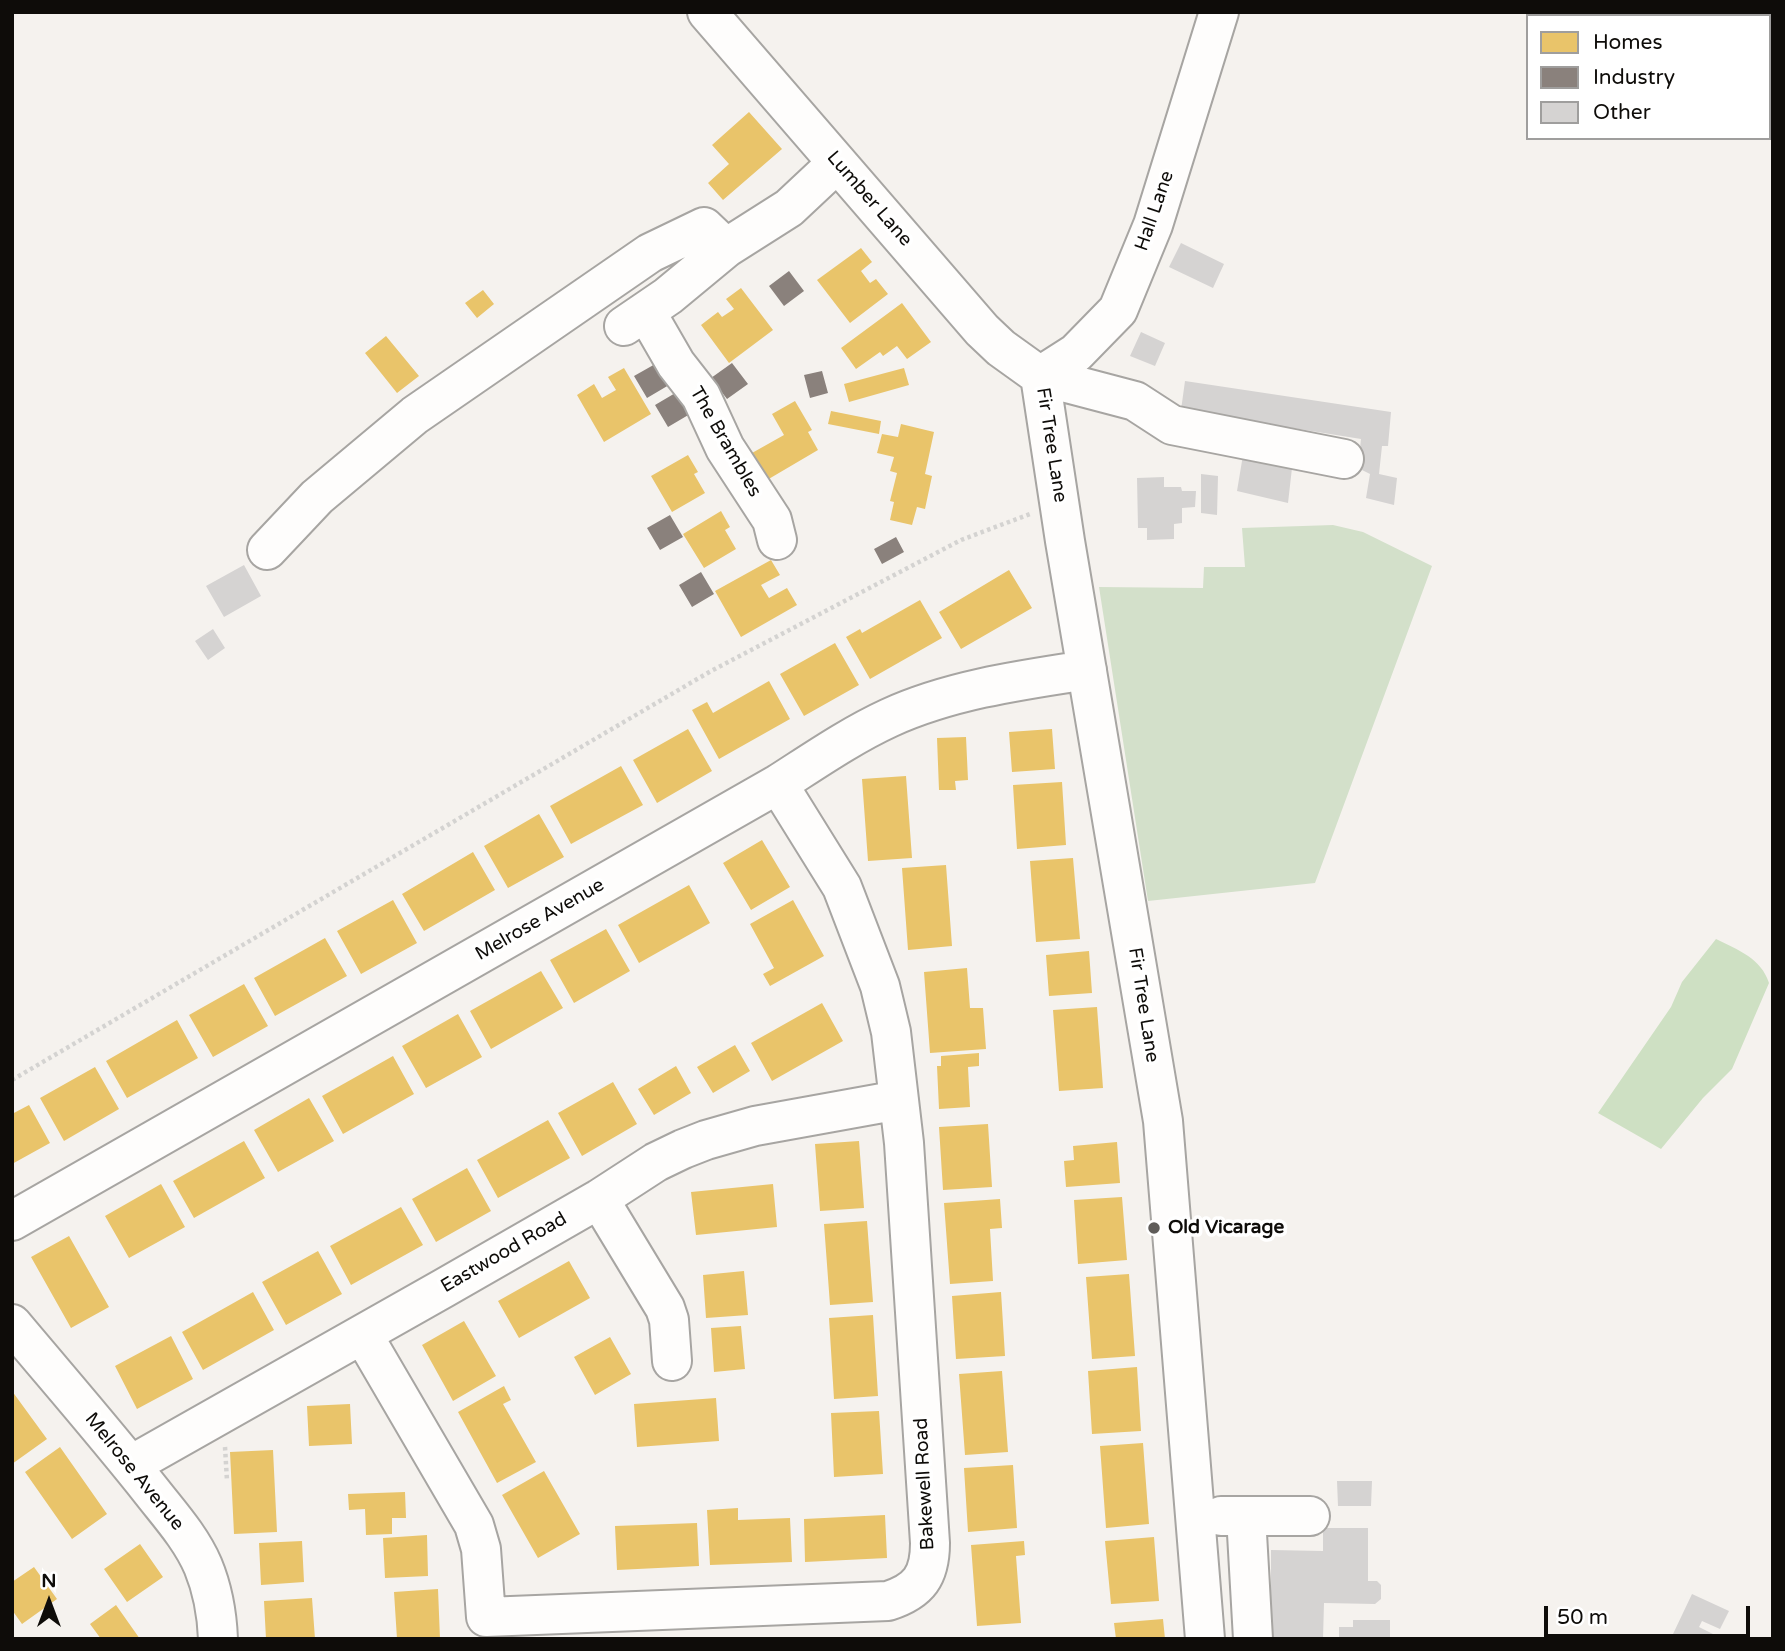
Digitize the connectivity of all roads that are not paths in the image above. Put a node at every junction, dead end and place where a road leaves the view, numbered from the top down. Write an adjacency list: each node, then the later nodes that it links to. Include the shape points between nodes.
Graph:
1 (706, 12): 3 (street, Lumber Lane)
2 (1219, 12): 5 (street, Hall Lane, via 1153,225 1118,310 1076,353)
3 (837, 163): 4 (street, The Brambles, via 789,208); 5 (street, Lumber Lane, via 982,330)
4 (726, 248): 7 (street, The Brambles, via 635,319 701,396 725,448 772,520); 8 (street, via 704,227 650,253 415,415 317,497)
5 (1040, 376): 6 (street, via 1135,401 1172,425); 9 (street, Fir Tree Lane)
6 (1345, 459)
7 (777, 540)
8 (267, 550)
9 (1087, 670): 10 (street, Melrose Avenue, via 914,708 867,729); 18 (street, Fir Tree Lane, via 1163,1121)
10 (778, 784): 11 (street, Bakewell Road, via 831,865 858,925 886,1010); 13 (street, Melrose Avenue)
11 (899, 1100): 12 (street, Eastwood Road, via 755,1126 706,1140 656,1162); 15 (street, Bakewell Road, via 930,1543 925,1576 900,1597 486,1617 481,1549 474,1525)
12 (598, 1199): 15 (street, Eastwood Road); 16 (street, via 665,1308)
13 (12, 1221)
14 (12, 1324): 17 (street, Melrose Avenue)
15 (363, 1335): 17 (street, Eastwood Road)
16 (672, 1362)
17 (131, 1465): 21 (street, Melrose Avenue, via 203,1565)
18 (1194, 1516): 19 (street); 22 (street, Fir Tree Lane)
19 (1245, 1516): 20 (street); 23 (street)
20 (1310, 1516)
21 (218, 1639)
22 (1205, 1639)
23 (1253, 1639)

